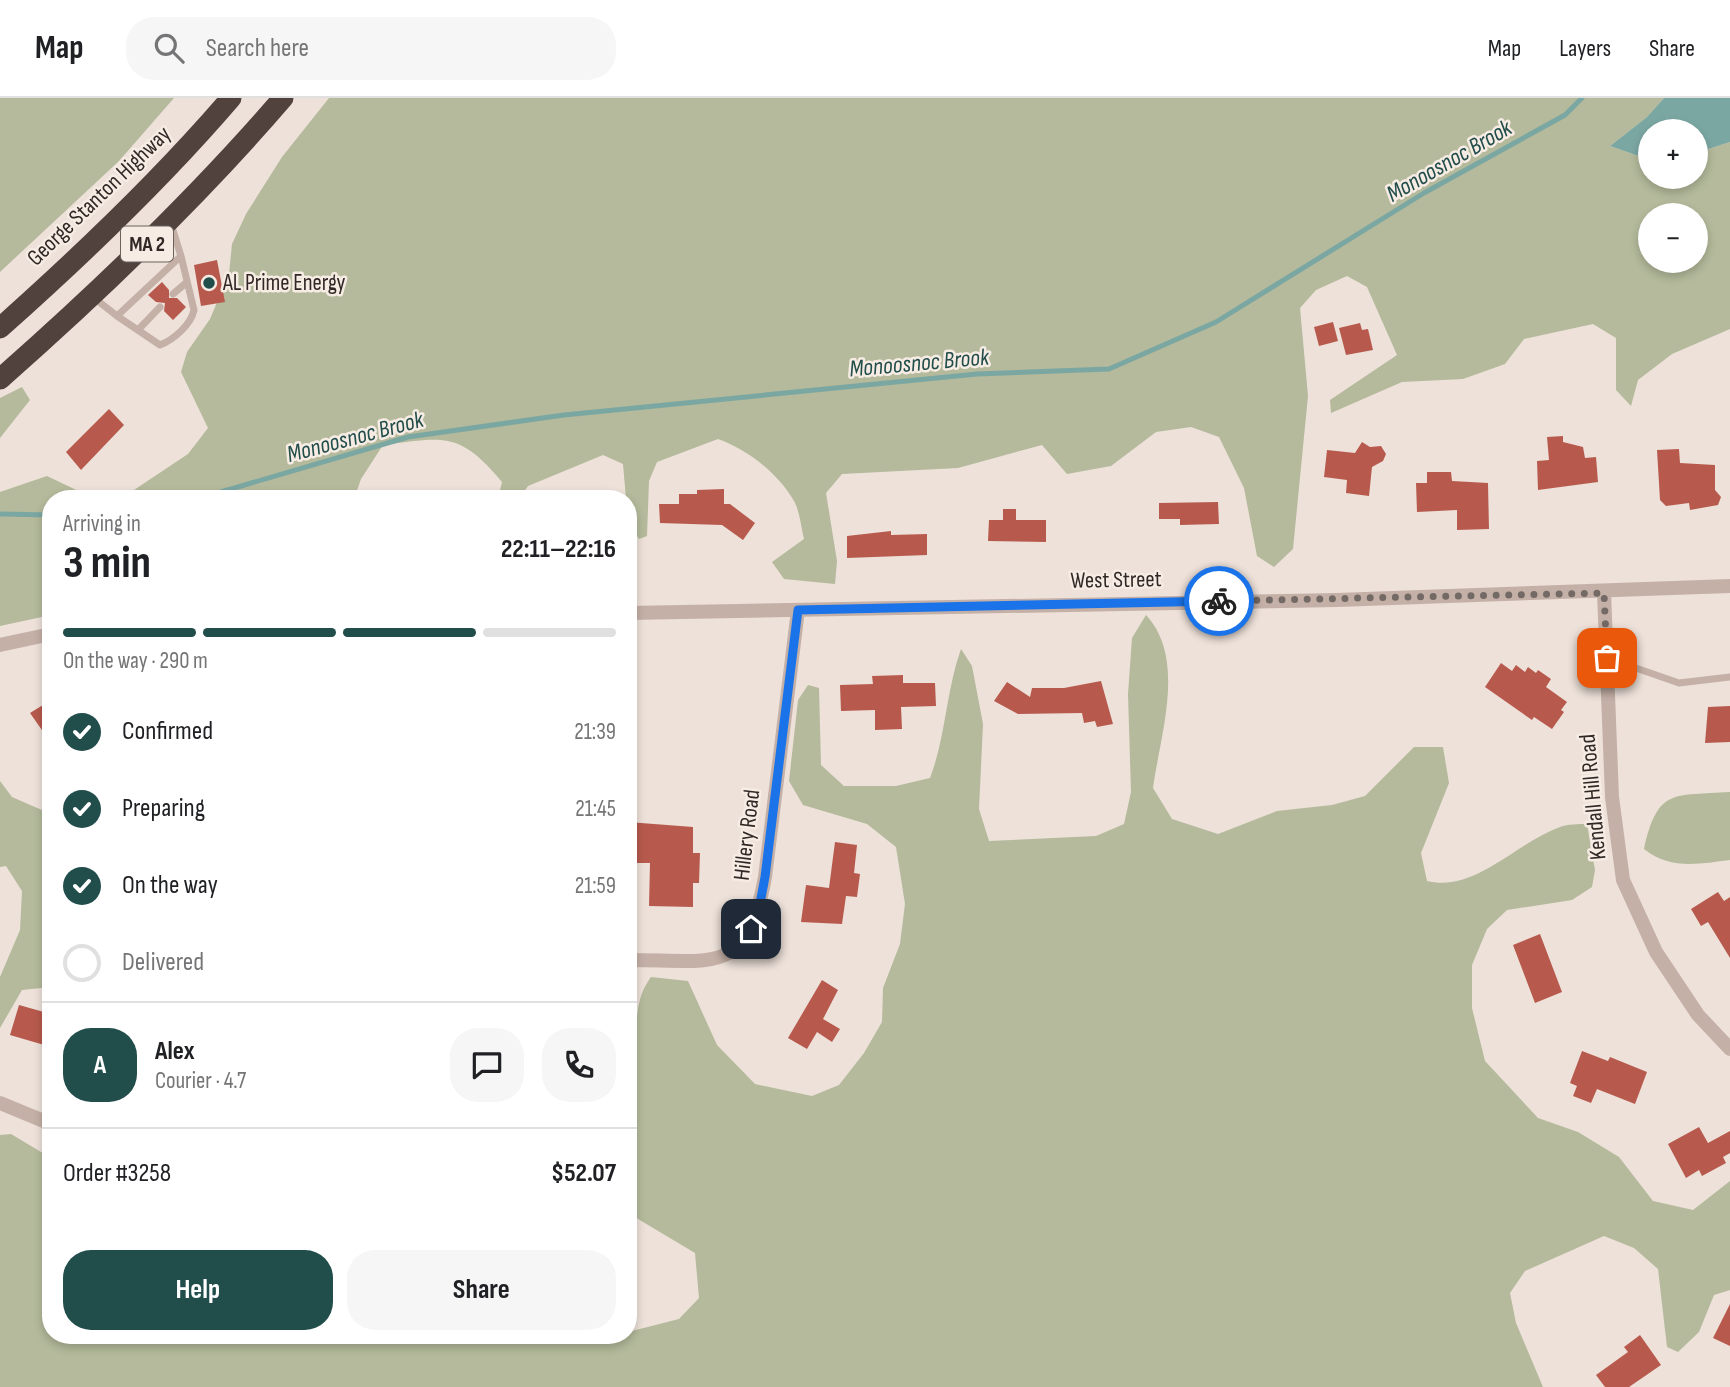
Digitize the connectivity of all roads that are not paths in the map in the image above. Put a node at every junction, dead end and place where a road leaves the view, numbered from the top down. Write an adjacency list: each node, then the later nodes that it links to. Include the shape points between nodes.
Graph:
1 (231, 98): 10 (highway, George Stanton Highway / MA 2, via 124,214)
2 (283, 98): 3 (highway, MA 2)
3 (170, 221): 4 (lane); 7 (highway, MA 2)
4 (181, 257): 5 (lane); 9 (lane)
5 (187, 282): 6 (lane); 11 (lane, via 194,310 180,331 160,345)
6 (173, 294)
7 (92, 297): 9 (lane); 12 (highway, MA 2)
8 (160, 307): 11 (lane)
9 (117, 316): 11 (lane)
10 (0, 328)
11 (138, 330)
12 (0, 379)
13 (1730, 586): 14 (street, West Street)
14 (1604, 593): 15 (street, West Street); 19 (street, Kendall Hill Road)
15 (798, 610): 16 (street, West Street); 21 (street, Hillery Road, via 757,919 743,942 722,958)
16 (637, 613)
17 (42, 636): 18 (street)
18 (0, 645)
19 (1607, 658): 20 (lane, via 1679,683); 22 (street, Kendall Hill Road, via 1612,797 1623,880 1656,952 1698,1015)
20 (1730, 677)
21 (637, 960)
22 (1730, 1049)
23 (0, 1103): 24 (street)
24 (42, 1120)

